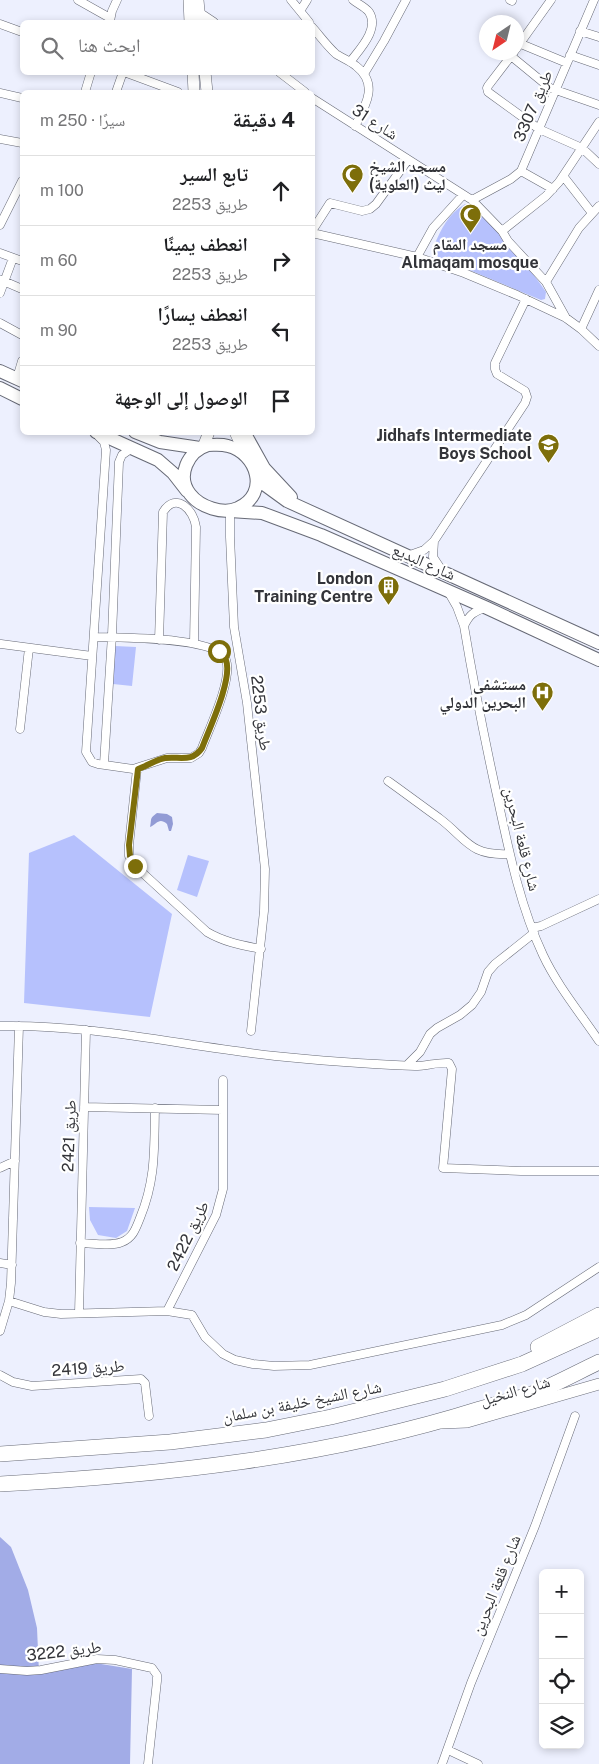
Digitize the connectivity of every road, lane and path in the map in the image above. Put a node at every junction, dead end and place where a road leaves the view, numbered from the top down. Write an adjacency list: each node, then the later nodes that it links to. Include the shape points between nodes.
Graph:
1 (78, 0): 13 (street)
2 (118, 0): 14 (street)
3 (189, 0): 15 (street)
4 (198, 0): 12 (street)
5 (291, 0): 11 (street)
6 (307, 0): 11 (street)
7 (352, 0): 24 (street, via 368,12 372,21 371,31)
8 (406, 0): 25 (street)
9 (551, 0): 22 (street)
10 (594, 0): 20 (street, طريق 3307)
11 (300, 11): 16 (street)
12 (200, 17)
13 (109, 20)
14 (111, 20)
15 (190, 20)
16 (307, 20)
17 (0, 24): 19 (street)
18 (315, 30): 29 (street, via 332,50)
19 (20, 31)
20 (580, 31): 21 (street); 26 (street, طريق 3307)
21 (599, 37)
22 (524, 39)
23 (524, 47): 26 (street)
24 (360, 49): 25 (street); 29 (street)
25 (374, 57): 31 (street)
26 (568, 59): 30 (street); 44 (street, طريق 3307)
27 (508, 60): 51 (street, via 487,91)
28 (519, 60): 44 (street)
29 (350, 62): 31 (street)
30 (599, 66)
31 (364, 74): 50 (street, via 369,95)
32 (90, 75): 38 (street)
33 (122, 75): 39 (street)
34 (131, 75): 37 (street)
35 (205, 75): 42 (street)
36 (283, 75): 43 (street)
37 (155, 84): 40 (street); 41 (street)
38 (86, 90)
39 (117, 90)
40 (154, 90)
41 (172, 90)
42 (207, 90)
43 (302, 90)
44 (555, 90): 48 (street); 51 (street, طريق 3307)
45 (0, 93): 46 (street)
46 (20, 98)
47 (315, 100): 50 (street, شارع 31)
48 (599, 105)
49 (599, 122): 54 (street)
50 (355, 126): 55 (street, شارع 31)
51 (539, 129): 54 (street); 57 (street, طريق 3307)
52 (0, 139): 53 (street)
53 (20, 143)
54 (582, 148): 56 (street); 58 (street)
55 (408, 160): 61 (street, شارع 31); 66 (street, via 373,207 362,211 330,203)
56 (599, 164)
57 (520, 171): 60 (street); 62 (street)
58 (564, 177): 60 (street); 64 (street)
59 (20, 185): 65 (street)
60 (552, 189): 67 (street)
61 (462, 195): 62 (street, شارع 31); 70 (street, via 433,228)
62 (472, 200): 67 (street, شارع 31)
63 (599, 206): 64 (street)
64 (592, 213): 74 (street)
65 (0, 225)
66 (315, 227)
67 (502, 231): 74 (street, شارع 31)
68 (315, 233): 70 (street)
69 (0, 253): 71 (street)
70 (417, 257): 78 (street)
71 (13, 258): 72 (street); 73 (street)
72 (20, 260)
73 (2, 281): 75 (street); 77 (street)
74 (546, 282): 79 (street, شارع 31)
75 (20, 288)
76 (599, 290): 81 (street)
77 (0, 293)
78 (526, 299): 79 (street); 101 (street, via 495,363 497,374 525,391 525,403)
79 (566, 318): 81 (street)
80 (0, 323): 82 (street)
81 (581, 329): 83 (street)
82 (20, 334)
83 (599, 346)
84 (0, 371): 85 (main road)
85 (20, 380)
86 (0, 388): 87 (main road)
87 (20, 398)
88 (97, 435): 107 (street, via 102,438 106,450)
89 (103, 435): 94 (main road)
90 (142, 435): 95 (main road, via 160,442)
91 (208, 435): 95 (street)
92 (236, 435): 96 (street)
93 (246, 435): 99 (main road, via 271,477)
94 (133, 448): 98 (main road, via 158,460); 108 (street, via 124,452 119,462)
95 (201, 448): 96 (main road, via 228,446); 98 (main road, via 186,465)
96 (247, 457): 97 (main road)
97 (256, 473): 99 (main road, شارع البديع, via 274,492); 100 (main road, via 252,498)
98 (189, 493): 100 (main road, via 212,508)
99 (305, 508): 102 (main road, شارع البديع)
100 (230, 511): 104 (main road, شارع البديع, via 262,513 283,520); 115 (street, طريق 2253, via 234,627)
101 (434, 541): 102 (street, via 418,553); 103 (street, via 433,557)
102 (406, 556): 103 (main road, شارع البديع)
103 (449, 574): 110 (main road, شارع البديع)
104 (448, 591): 105 (main road, شارع البديع); 106 (street, شارع قلعة البحرين)
105 (487, 608): 106 (street, via 474,611); 116 (main road, شارع البديع)
106 (464, 626): 122 (street, شارع قلعة البحرين)
107 (94, 637): 108 (street); 114 (street)
108 (112, 638): 109 (street); 119 (street)
109 (160, 640): 111 (street); 111 (street, via 163,512 172,503 188,508 196,527)
110 (599, 642)
111 (194, 643): 117 (street, via 219,651)
112 (2, 644): 113 (street)
113 (29, 648): 114 (street); 118 (street)
114 (92, 656): 119 (street, via 86,752 92,762)
115 (240, 658): 117 (street); 125 (street, طريق 2253, via 266,869)
116 (599, 660)
117 (227, 661): 120 (street, طريق 2253, via 224,688 199,753 191,758 161,759)
118 (20, 729)
119 (104, 764): 120 (street)
120 (138, 769): 125 (street, via 129,845 135,866 207,932 219,939)
121 (388, 781): 122 (street, via 470,846 495,854)
122 (510, 854): 124 (street, شارع قلعة البحرين)
123 (599, 899): 124 (street)
124 (533, 931): 130 (street, شارع قلعة البحرين, via 552,973); 131 (street, via 488,972 472,1005 430,1034 420,1052)
125 (261, 949): 129 (street, طريق 2253)
126 (0, 1026): 127 (street)
127 (19, 1026): 128 (street); 136 (street)
128 (86, 1030): 131 (street, via 276,1056); 133 (street, طريق 2421)
129 (251, 1031)
130 (599, 1040)
131 (407, 1065): 138 (street, via 445,1062 452,1065 443,1168)
132 (223, 1080): 135 (street, طريق 2422)
133 (84, 1107): 134 (street); 139 (street, طريق 2421)
134 (155, 1108): 135 (street); 139 (street, via 152,1184 135,1231 121,1243)
135 (222, 1110): 144 (street, طريق 2422, via 223,1190 220,1202)
136 (15, 1160): 137 (street); 141 (street)
137 (0, 1168)
138 (599, 1171)
139 (80, 1242): 145 (street, طريق 2421)
140 (0, 1263): 141 (street)
141 (12, 1264): 143 (street)
142 (599, 1267): 144 (street, via 526,1315 502,1325 310,1366 274,1366 235,1360 223,1354 205,1337 192,1315)
143 (9, 1301): 145 (street, via 44,1312); 148 (street)
144 (167, 1311): 145 (street)
145 (79, 1313)
146 (599, 1315): 153 (highway)
147 (599, 1329): 153 (highway, شارع الشيخ خليفة بن سلمان, via 522,1364)
148 (0, 1331)
149 (599, 1362): 154 (highway)
150 (599, 1370): 154 (highway)
151 (0, 1375): 155 (street, طريق 2419, via 32,1386 141,1379 146,1385)
152 (599, 1384): 157 (street, شارع النخيل, via 467,1422)
153 (446, 1388): 158 (highway, شارع الشيخ خليفة بن سلمان, via 266,1430 170,1442)
154 (536, 1392): 157 (highway)
155 (149, 1416)
156 (575, 1416): 161 (street, شارع قلعة البحرين, via 535,1526 471,1682)
157 (438, 1422): 159 (highway, via 334,1447 267,1458)
158 (0, 1454)
159 (0, 1484)
160 (0, 1669): 162 (street, طريق 3222, via 41,1670 97,1659 152,1668 157,1681)
161 (448, 1750): 163 (street, شارع قلعة البحرين); 164 (street)
162 (148, 1764)
163 (442, 1764)
164 (478, 1764)

